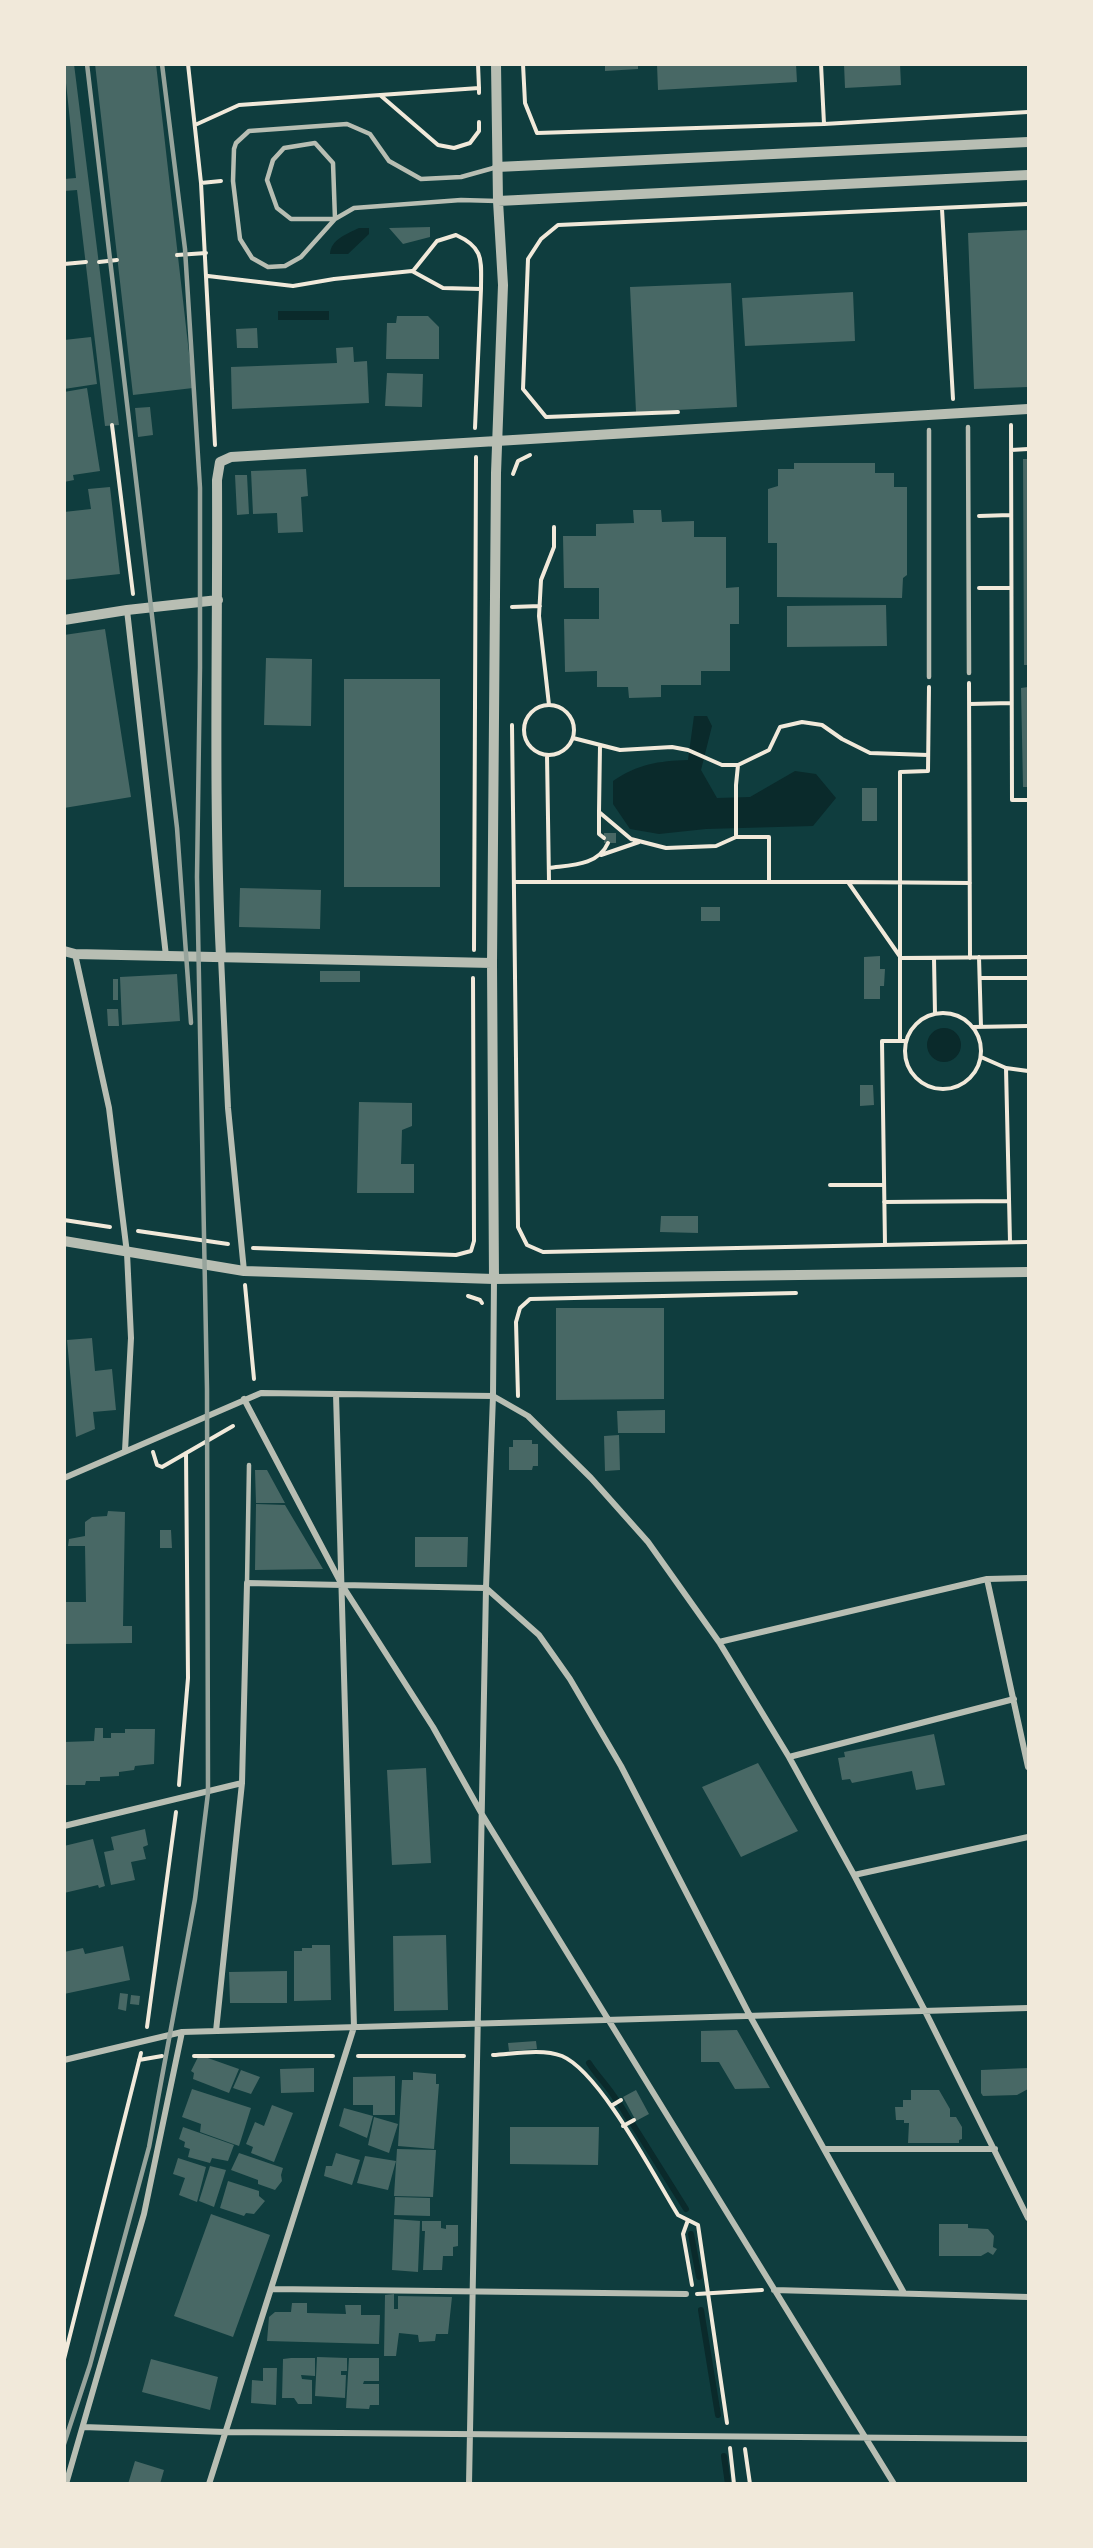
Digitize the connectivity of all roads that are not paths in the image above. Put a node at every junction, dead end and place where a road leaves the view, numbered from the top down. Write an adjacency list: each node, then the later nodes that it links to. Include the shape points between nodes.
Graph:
1 (496, 64): 3 (street)
2 (1029, 142): 3 (street)
3 (497, 167): 5 (street); 6 (lane, via 460,177 421,179 389,161 370,134 347,124 249,130 236,143 233,181 240,239 252,258 268,267 285,266 301,257)
4 (1029, 175): 5 (street)
5 (498, 201): 6 (lane, via 354,208); 10 (street, via 503,285)
6 (335, 219): 6 (lane, via 291,219 277,208 267,180 273,160 284,148 315,143 333,163)
7 (1029, 409): 10 (street)
8 (968, 427): 14 (lane)
9 (928, 430): 15 (lane)
10 (496, 442): 11 (street, via 231,457 220,462); 19 (street)
11 (218, 600): 12 (street); 18 (street)
12 (127, 610): 13 (street); 17 (street)
13 (64, 620)
14 (969, 673)
15 (928, 677)
16 (70, 953): 17 (street); 21 (street, via 109,1108)
17 (166, 957): 18 (street)
18 (221, 957): 19 (street); 22 (street, via 228,1108)
19 (492, 963): 24 (street)
20 (64, 1241): 21 (street)
21 (127, 1253): 22 (street); 28 (street, via 131,1338)
22 (244, 1271): 24 (street)
23 (1029, 1272): 24 (street)
24 (494, 1279): 26 (street)
25 (336, 1394): 26 (street); 27 (street, via 261,1393); 34 (street)
26 (493, 1396): 35 (street); 36 (street, via 528,1416 591,1478 648,1542)
27 (244, 1399): 28 (street); 34 (street)
28 (125, 1451): 30 (street)
29 (249, 1465): 33 (lane)
30 (64, 1478)
31 (1029, 1578): 32 (street)
32 (987, 1579): 36 (street); 37 (street)
33 (247, 1583): 34 (street); 40 (street)
34 (342, 1585): 35 (street); 41 (street, via 433,1727); 50 (street)
35 (486, 1588): 41 (street); 47 (street, via 539,1635 570,1679 621,1766)
36 (719, 1642): 38 (street)
37 (1014, 1699): 38 (street); 39 (street)
38 (789, 1757): 44 (street)
39 (1029, 1767)
40 (242, 1783): 42 (street); 51 (street)
41 (483, 1816): 48 (street); 49 (street)
42 (64, 1826)
43 (1029, 1837): 44 (street)
44 (854, 1875): 46 (street)
45 (1029, 2008): 46 (street)
46 (925, 2011): 47 (street); 55 (street)
47 (750, 2016): 48 (street); 54 (street)
48 (608, 2020): 49 (street); 58 (street)
49 (478, 2024): 50 (street); 59 (street)
50 (354, 2027): 51 (street); 57 (street)
51 (216, 2031): 52 (street)
52 (182, 2032): 53 (street); 63 (street, via 144,2214)
53 (64, 2060)
54 (824, 2149): 55 (street); 60 (street)
55 (995, 2149): 56 (street)
56 (1029, 2218)
57 (272, 2289): 59 (street); 64 (street)
58 (774, 2290): 60 (street); 66 (street)
59 (473, 2292): 61 (street); 65 (street)
60 (904, 2293): 62 (street)
61 (686, 2295)
62 (1029, 2297)
63 (83, 2427): 64 (street); 68 (street)
64 (225, 2432): 65 (street); 69 (street)
65 (470, 2435): 66 (street); 70 (street)
66 (867, 2438): 67 (street); 71 (street)
67 (1029, 2439)
68 (66, 2484)
69 (209, 2484)
70 (469, 2484)
71 (894, 2484)

